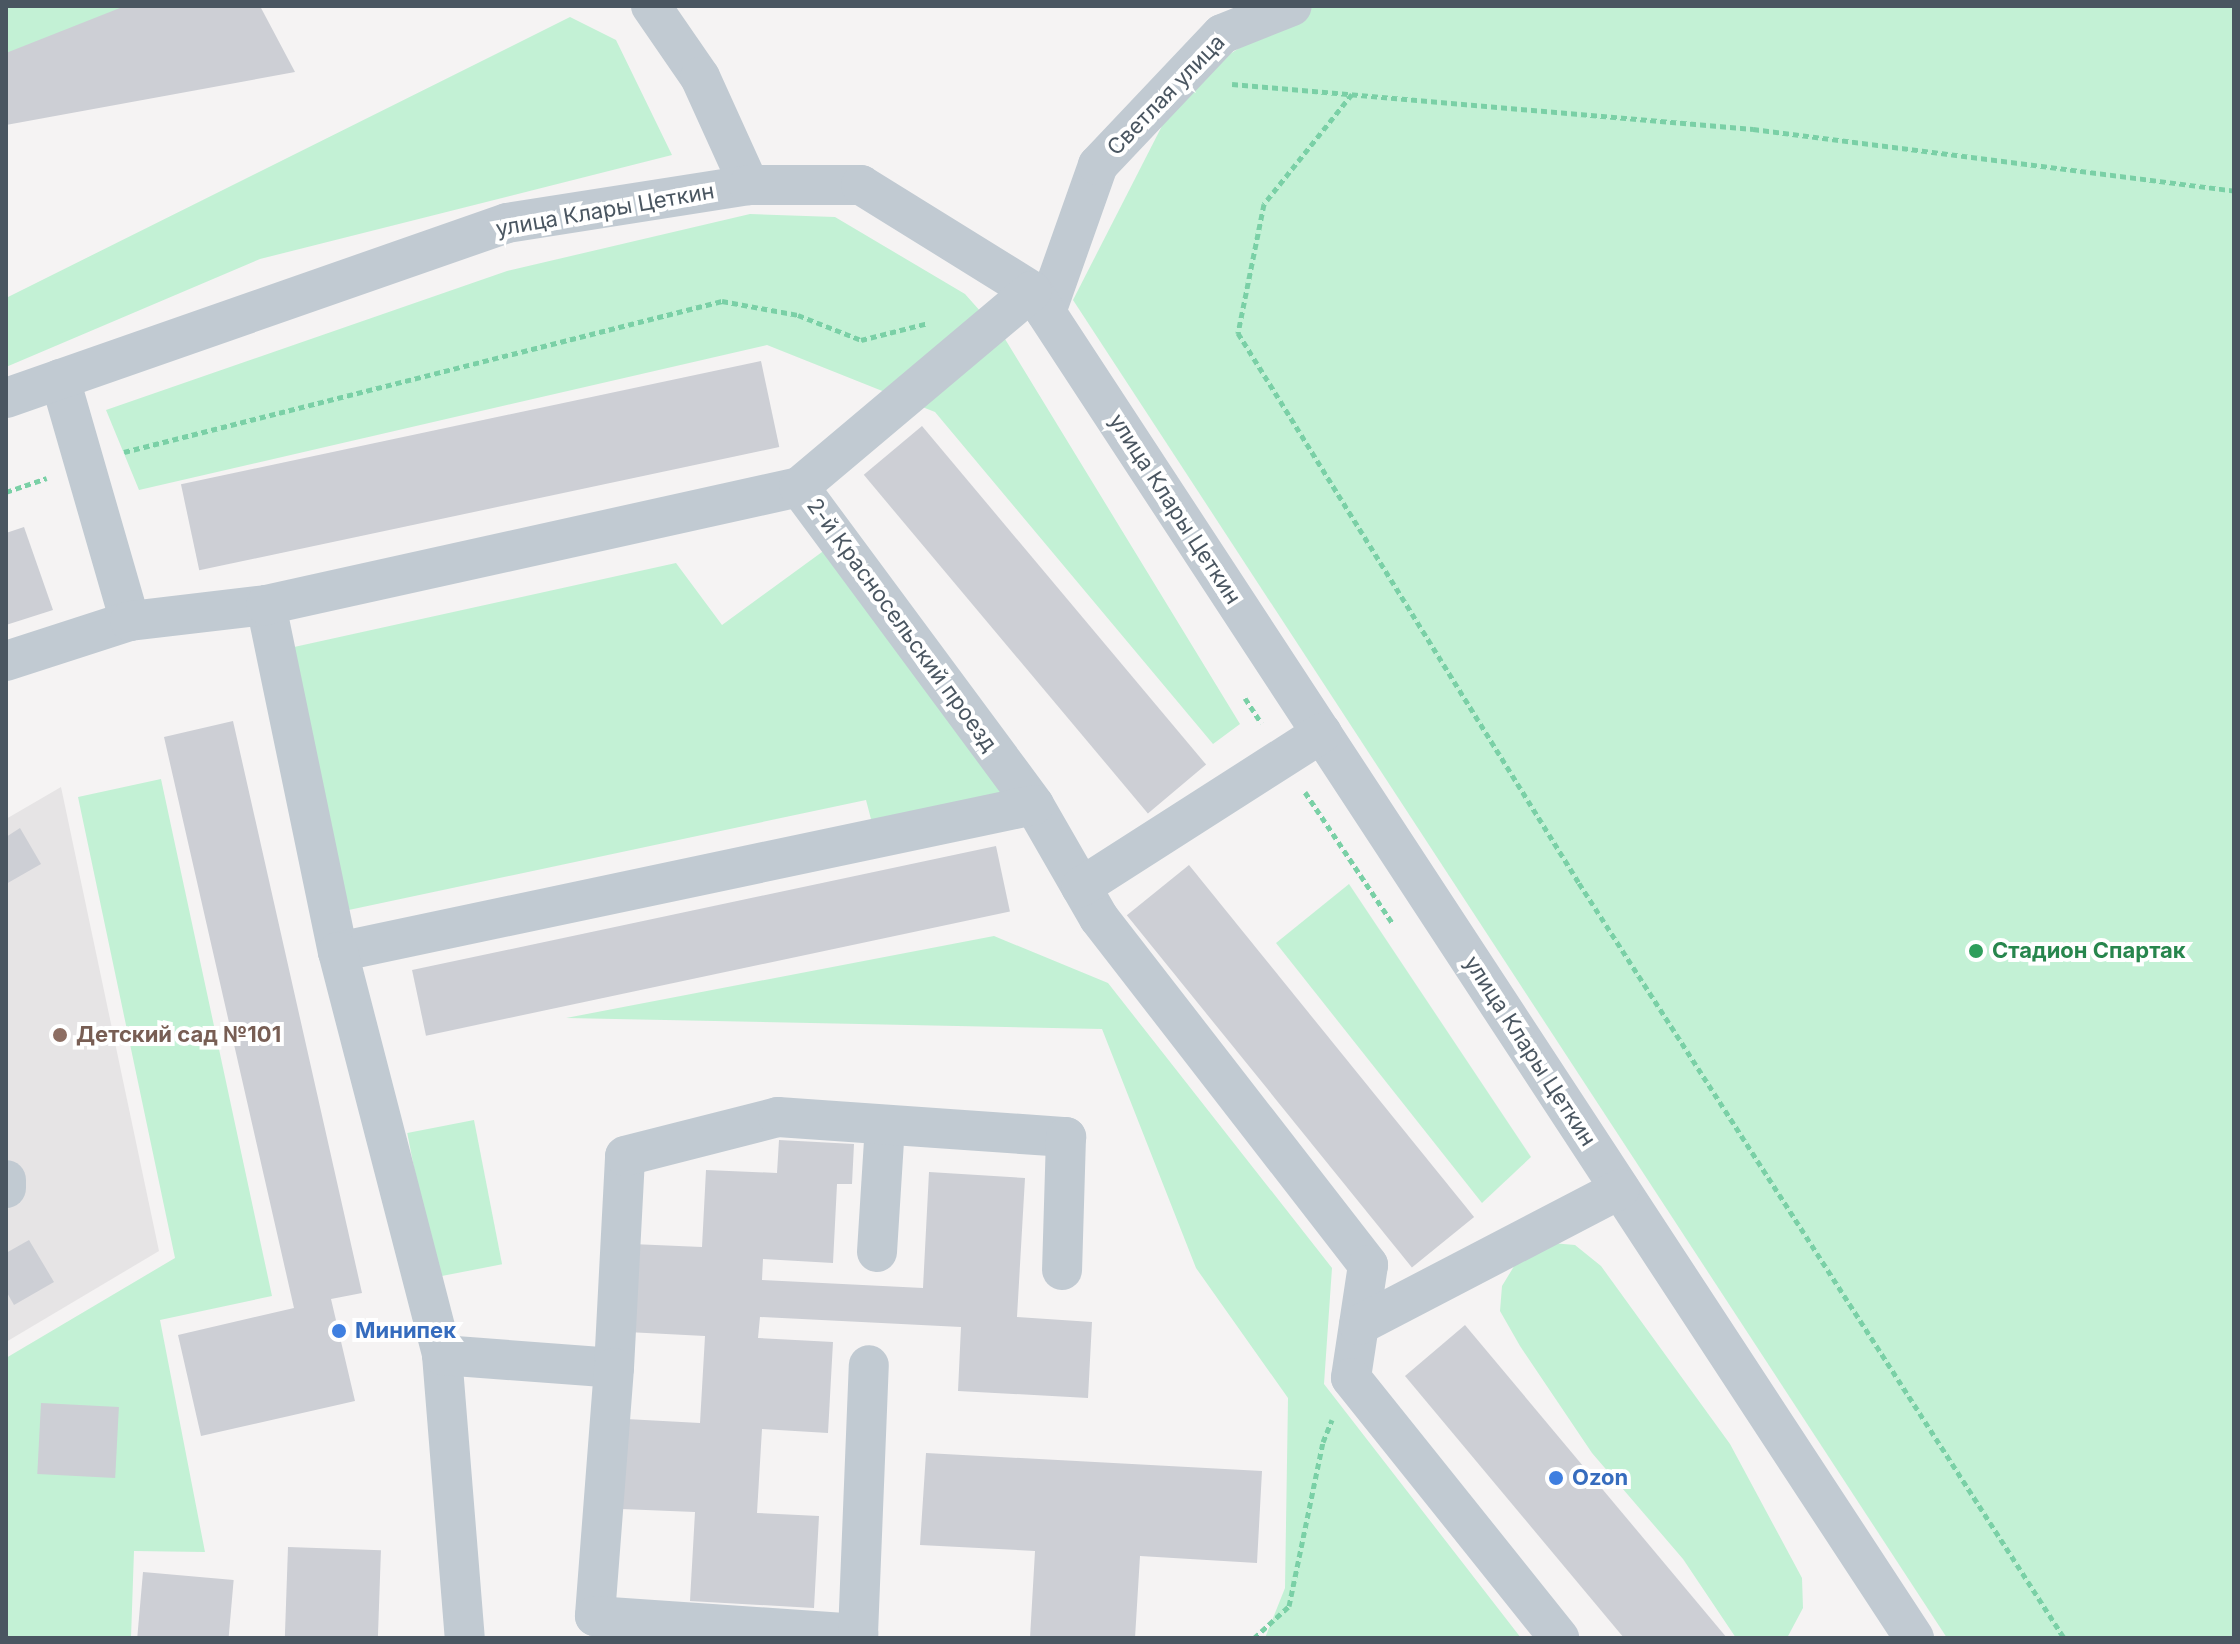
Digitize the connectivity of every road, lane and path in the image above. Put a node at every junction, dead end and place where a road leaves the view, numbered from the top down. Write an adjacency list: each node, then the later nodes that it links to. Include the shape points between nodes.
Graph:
1 (651, 6): 5 (street, via 700,77)
2 (1292, 6): 3 (street, Светлая улица, via 1222,34)
3 (1179, 79): 4 (path); 7 (street, Светлая улица, via 1098,165)
4 (1352, 94): 6 (path, via 1753,129); 36 (path, via 1264,204 1238,333 1579,883)
5 (749, 185): 7 (street, улица Клары Цеткин, via 861,185); 9 (street, улица Клары Цеткин, via 507,223)
6 (2234, 191)
7 (1039, 301): 12 (street); 16 (street, улица Клары Цеткин)
8 (935, 321): 11 (path, via 861,340 798,315 722,301 329,404 149,444)
9 (60, 379): 10 (street, улица Клары Цеткин); 11 (street)
10 (6, 398)
11 (85, 465): 14 (street)
12 (799, 487): 13 (street, 2-й Красносельский проезд); 17 (street, 2-й Красносельский проезд)
13 (266, 605): 14 (street, 2-й Красносельский проезд); 19 (street)
14 (130, 621): 15 (street, 2-й Красносельский проезд)
15 (6, 661)
16 (1322, 733): 18 (street); 23 (street, улица Клары Цеткин)
17 (1034, 805): 18 (street, 2-й Красносельский проезд); 19 (street)
18 (1081, 887): 26 (street, 2-й Красносельский проезд, via 1099,918 1368,1265)
19 (338, 952): 27 (street)
20 (885, 1125): 24 (street); 25 (street, via 1066,1137); 29 (street, via 778,1117 625,1156)
21 (6, 1180): 22 (street)
22 (6, 1188)
23 (1620, 1189): 26 (street); 35 (street, улица Клары Цеткин)
24 (877, 1252)
25 (1062, 1270)
26 (1359, 1325): 30 (street, 2-й Красносельский проезд)
27 (442, 1355): 29 (street); 32 (street)
28 (869, 1365): 31 (street)
29 (614, 1368): 31 (street, via 595,1616)
30 (1360, 1390): 33 (path, via 1323,1442 1289,1606); 34 (street)
31 (857, 1636)
32 (465, 1638)
33 (1254, 1638)
34 (1559, 1638)
35 (1914, 1638)
36 (2064, 1638)

